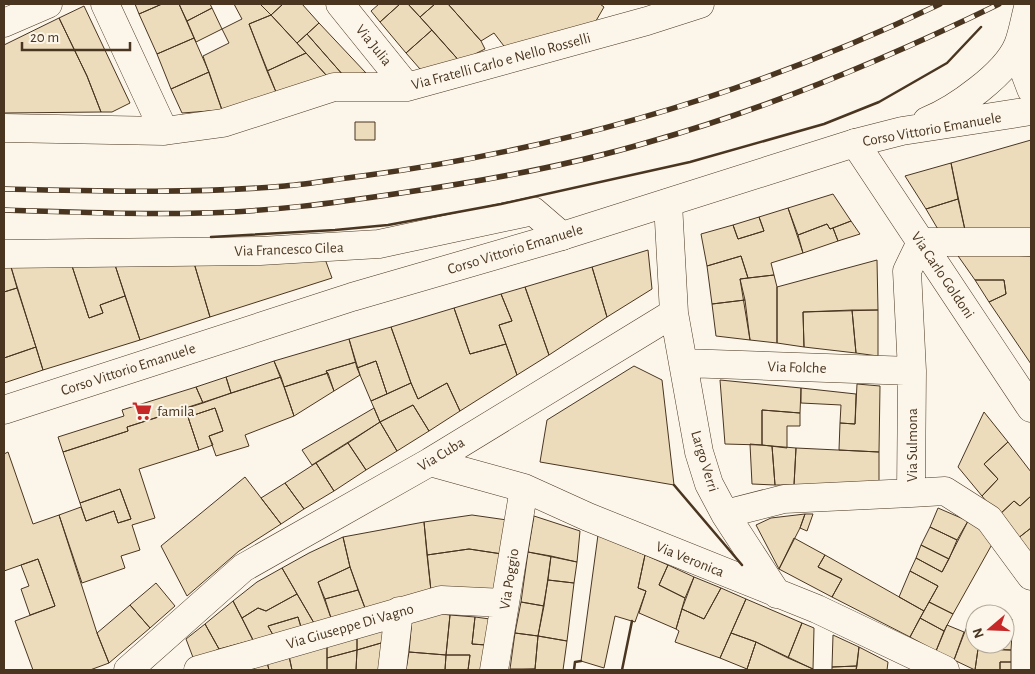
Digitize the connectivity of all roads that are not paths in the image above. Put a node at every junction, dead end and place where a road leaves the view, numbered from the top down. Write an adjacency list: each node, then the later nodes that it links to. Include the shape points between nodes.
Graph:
1 (48, 4): 7 (street)
2 (105, 4): 13 (street)
3 (700, 4): 6 (street, Via Fratelli Carlo e Nello Rosselli)
4 (1029, 4): 8 (street)
5 (344, 5): 9 (street, Via Julia)
6 (640, 12): 9 (street, Via Fratelli Carlo e Nello Rosselli)
7 (4, 23)
8 (1018, 46): 10 (street); 14 (street, via 999,72 967,98 943,115)
9 (407, 87): 13 (street, Via Fratelli Carlo e Nello Rosselli, via 334,87 222,123)
10 (1031, 89)
11 (1031, 111): 14 (street, Corso Vittorio Emanuele)
12 (4, 128): 13 (street, Via Fratelli Carlo e Nello Rosselli)
13 (164, 131)
14 (902, 131): 15 (street, Corso Vittorio Emanuele)
15 (855, 142): 16 (street, Corso Vittorio Emanuele); 18 (street, Via Carlo Goldoni)
16 (668, 202): 17 (street, Corso Vittorio Emanuele); 21 (street)
17 (562, 236): 20 (street, Via Francesco Cilea, via 533,211 379,244 260,251); 25 (street, Corso Vittorio Emanuele, via 352,297)
18 (921, 242): 19 (street); 23 (street, Via Sulmona, via 907,271); 24 (street, Via Carlo Goldoni)
19 (1031, 242)
20 (4, 254)
21 (674, 313): 22 (street, Largo Verri); 26 (street, Via Cuba)
22 (683, 363): 23 (street, Via Folche); 29 (street, Largo Verri, via 699,452 709,484)
23 (912, 371): 28 (street, Via Sulmona)
24 (1031, 408)
25 (4, 410)
26 (430, 462): 27 (street, Via Veronica); 35 (street, Via Cuba, via 243,568)
27 (524, 488): 31 (street, Via Veronica); 32 (street, Via Poggio)
28 (912, 493): 29 (street, Via Sulmona, via 784,499); 30 (street, via 946,491 989,519)
29 (725, 514): 31 (street, Largo Verri)
30 (1031, 576)
31 (777, 594): 34 (street, Via Veronica, via 817,609)
32 (505, 603): 33 (street, Via Giuseppe Di Vagno, via 441,600); 38 (street, Via Poggio)
33 (399, 611): 36 (street, Via Giuseppe Di Vagno); 37 (street)
34 (939, 668)
35 (128, 670)
36 (198, 670)
37 (392, 670)
38 (494, 670)

